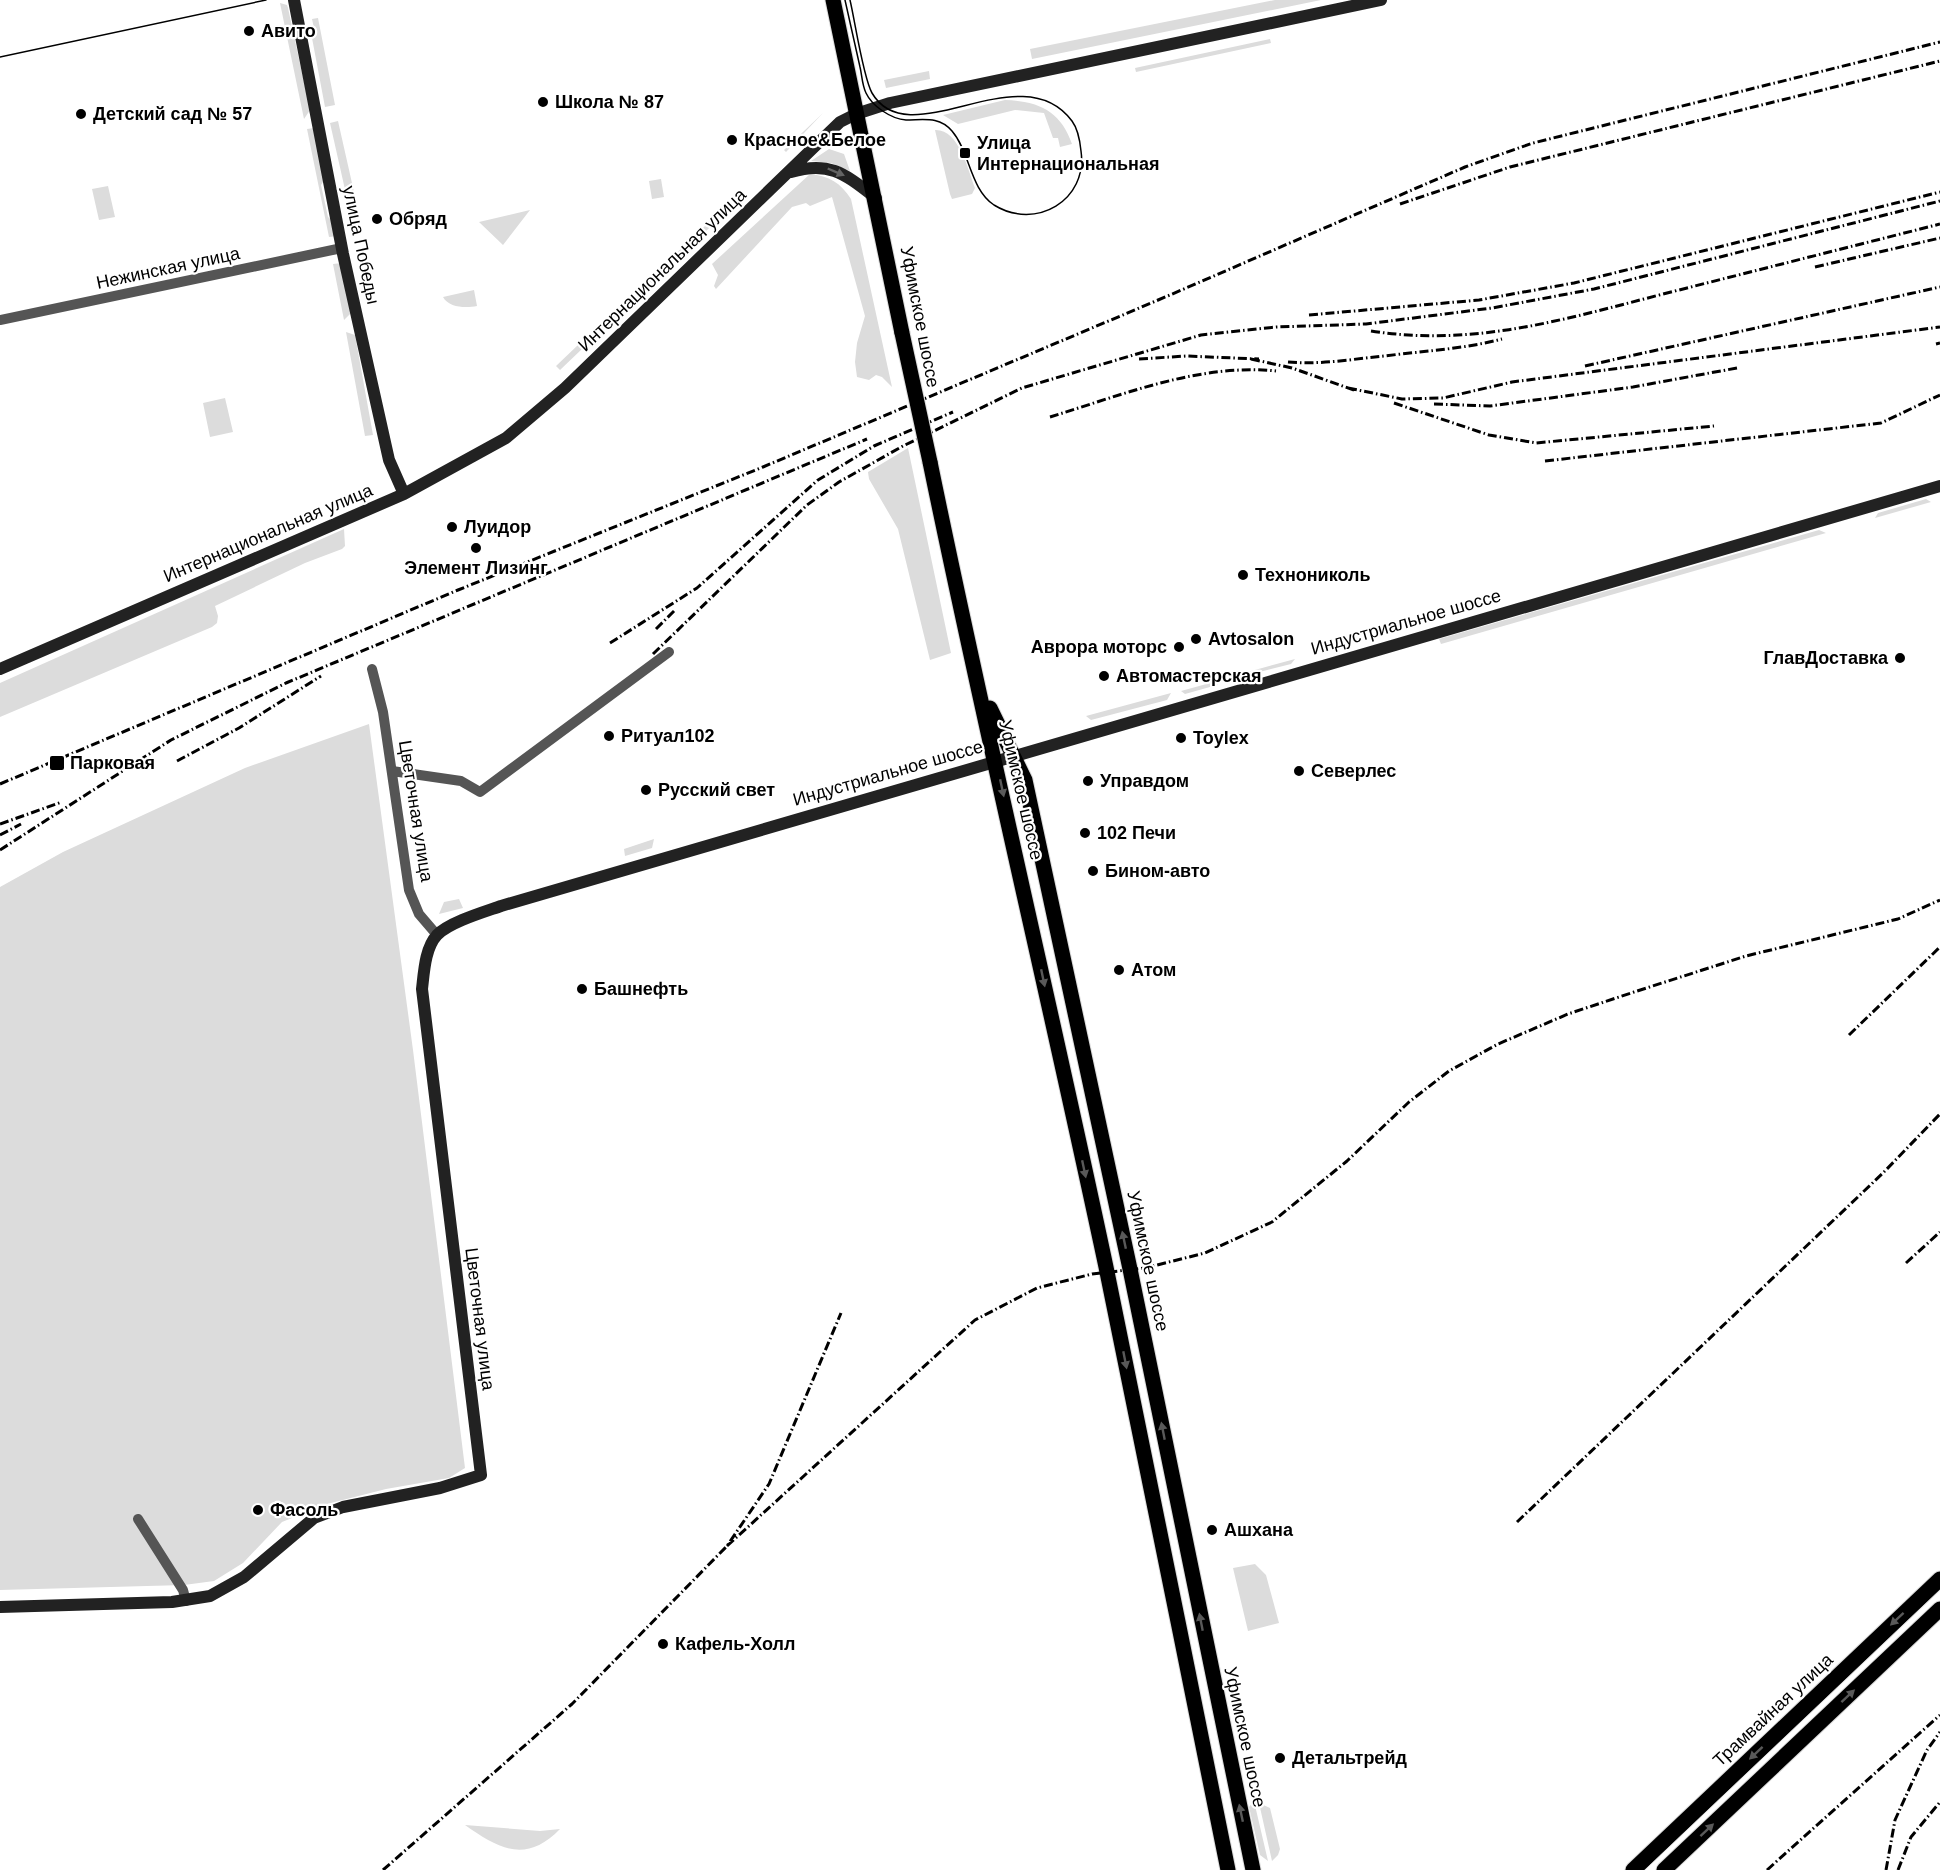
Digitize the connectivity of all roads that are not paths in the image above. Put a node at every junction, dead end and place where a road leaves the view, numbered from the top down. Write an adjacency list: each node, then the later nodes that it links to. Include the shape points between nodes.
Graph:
1 (294, 0): 7 (street, улица Победы)
2 (833, 0): 4 (main road, Уфимское шоссе)
3 (1381, 0): 4 (street, Интернациональная улица, via 890,103)
4 (856, 114): 5 (street, Интернациональная улица, via 840,122); 6 (main road, Уфимское шоссе)
5 (790, 172): 6 (street, one-way to 6, via 834,169); 10 (street, Интернациональная улица, via 565,388 506,438)
6 (876, 198): 14 (main road, Уфимское шоссе, bridge)
7 (342, 248): 8 (street, Нежинская улица); 10 (street, улица Победы, via 389,460)
8 (0, 320)
9 (1940, 486): 15 (street, Индустриальное шоссе)
10 (404, 494): 12 (street, Интернациональная улица)
11 (669, 652): 17 (street, via 480,792 461,781)
12 (0, 669)
13 (372, 669): 17 (street, Цветочная улица)
14 (973, 670): 15 (main road, Уфимское шоссе); 16 (main road, Уфимское шоссе)
15 (1011, 755): 16 (street, Индустриальное шоссе); 25 (main road, Уфимское шоссе, one-way to 15, via 1030,803 1025,780)
16 (996, 760): 18 (street, Индустриальное шоссе, via 501,906); 24 (main road, Уфимское шоссе, one-way to 24, via 1107,1271)
17 (392, 771): 18 (street, Цветочная улица, via 409,890 419,914)
18 (437, 935): 21 (street, Цветочная улица, via 426,960 422,989 481,1476 328,1512 301,1526 231,1586 210,1596)
19 (138, 1518): 21 (street)
20 (1940, 1579): 26 (main road, Трамвайная улица, one-way to 26)
21 (186, 1600): 22 (street, Цветочная улица)
22 (0, 1607)
23 (1940, 1609): 27 (main road, one-way to 23)
24 (1228, 1870)
25 (1253, 1870)
26 (1633, 1870)
27 (1664, 1870)

